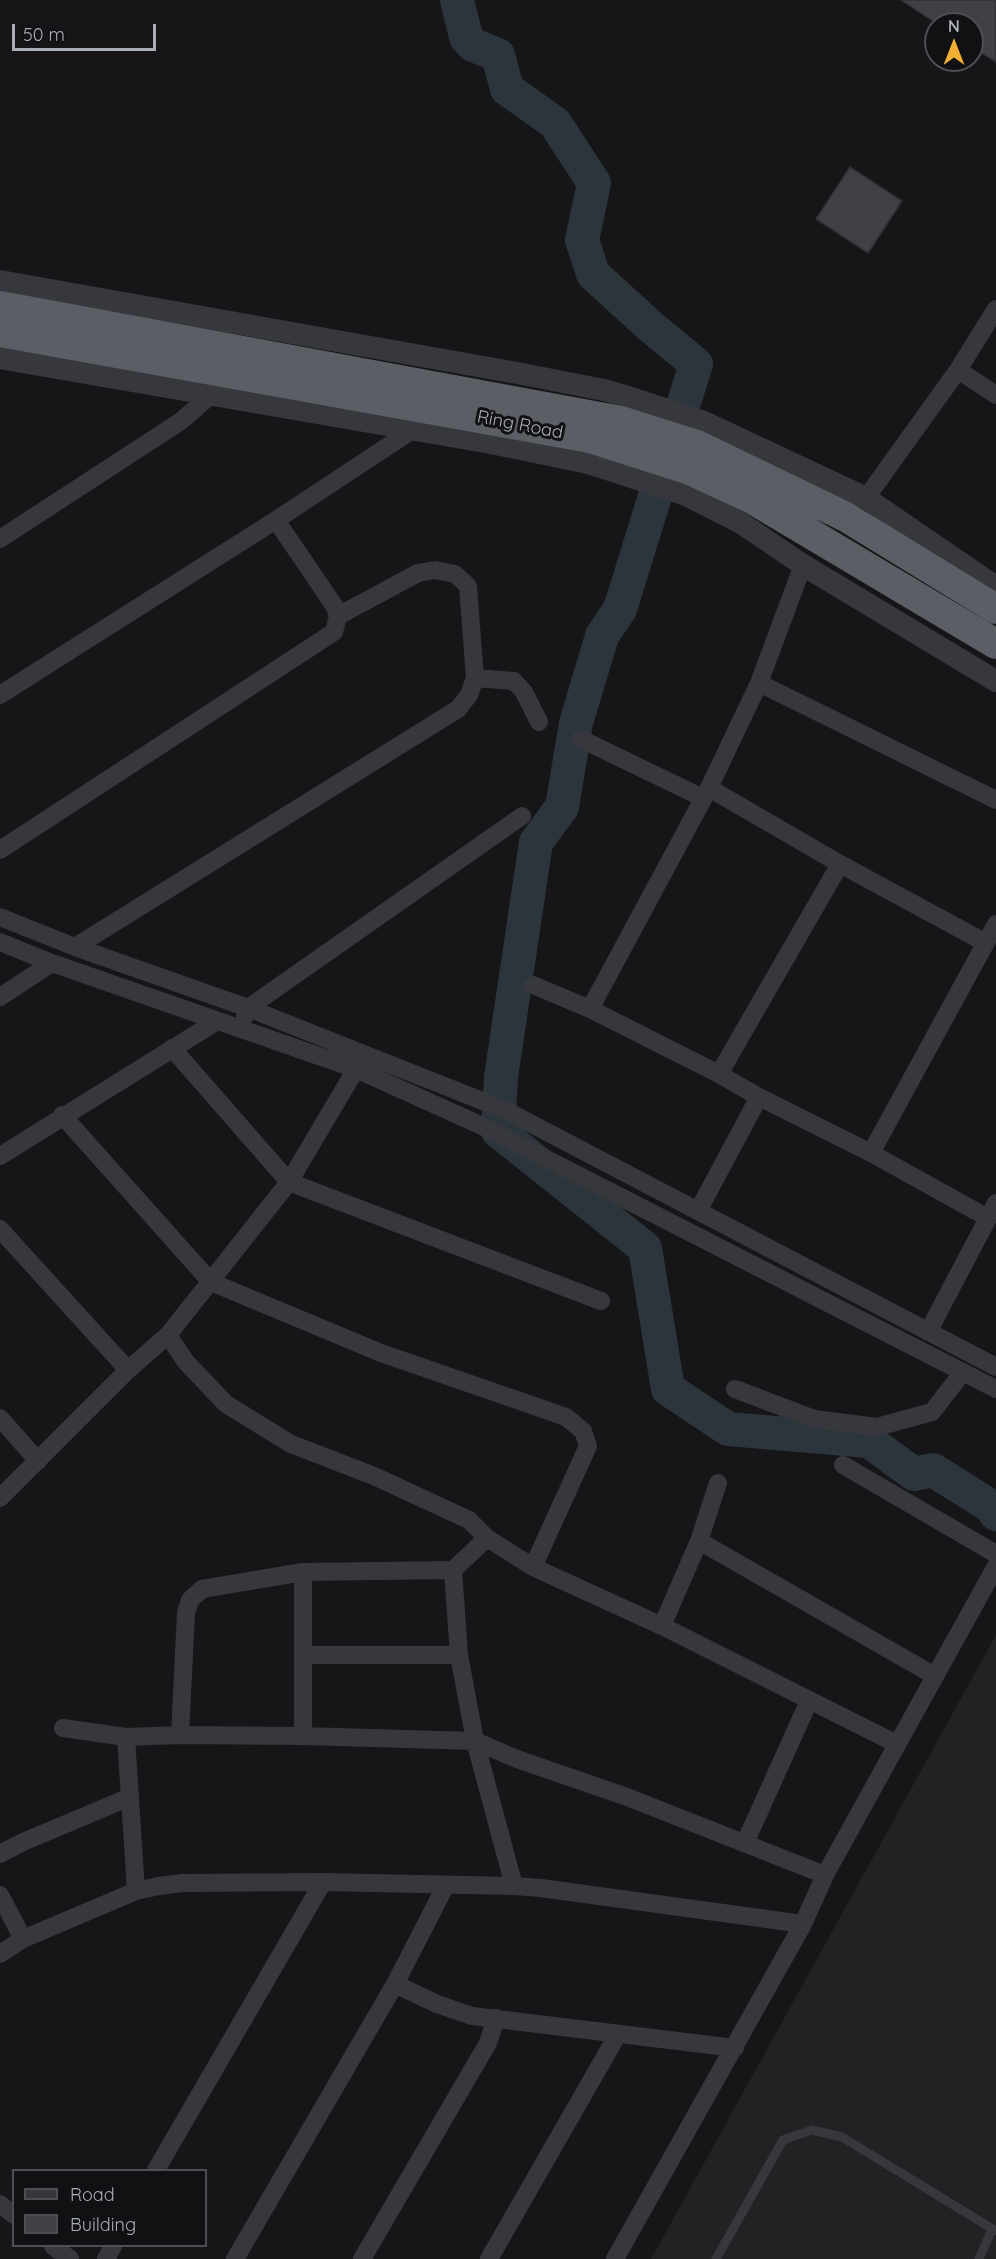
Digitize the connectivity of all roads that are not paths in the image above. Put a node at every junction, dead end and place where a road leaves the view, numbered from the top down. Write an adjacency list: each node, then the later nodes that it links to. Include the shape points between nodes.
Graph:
1 (0, 281): 10 (street, via 604,390)
2 (0, 306): 10 (highway, Ring Road)
3 (996, 309): 6 (street)
4 (0, 332): 10 (highway, Ring Road, via 590,438)
5 (0, 358): 7 (street)
6 (958, 370): 8 (street); 12 (street)
7 (212, 394): 9 (street); 14 (street, via 181,421)
8 (996, 395)
9 (414, 429): 10 (street, via 566,459); 13 (street)
10 (619, 433): 11 (highway, Ring Road); 11 (street)
11 (694, 458): 12 (street); 15 (street, via 741,523); 17 (highway, Ring Road, via 846,517); 19 (highway, Ring Road, via 754,500)
12 (866, 498): 16 (street)
13 (276, 520): 18 (street); 23 (street)
14 (0, 539)
15 (803, 565): 21 (street); 22 (street)
16 (996, 587)
17 (996, 609)
18 (338, 616): 20 (street, via 418,573 435,570 455,574 468,586); 29 (street, via 334,632)
19 (996, 644)
20 (475, 678): 24 (street, via 514,681); 35 (street, via 458,709)
21 (996, 681)
22 (759, 683): 26 (street); 27 (street)
23 (0, 695)
24 (539, 722)
25 (581, 739): 26 (street)
26 (706, 793): 30 (street); 40 (street)
27 (996, 800)
28 (522, 816): 39 (street)
29 (0, 850)
30 (840, 864): 34 (street); 45 (street)
31 (0, 917): 35 (street)
32 (996, 924): 34 (street)
33 (0, 942): 36 (street)
34 (986, 943): 48 (street)
35 (75, 947): 39 (street)
36 (52, 963): 38 (street); 41 (street)
37 (533, 985): 40 (street)
38 (0, 997)
39 (248, 1008): 42 (street); 51 (street, via 505,1110)
40 (590, 1009): 45 (street)
41 (217, 1021): 42 (street); 43 (street)
42 (240, 1029): 44 (street)
43 (172, 1048): 47 (street); 50 (street)
44 (356, 1069): 50 (street); 60 (street, via 509,1138)
45 (719, 1074): 46 (street)
46 (759, 1097): 48 (street); 51 (street)
47 (62, 1115): 49 (street); 54 (street)
48 (871, 1153): 52 (street)
49 (0, 1156)
50 (289, 1182): 54 (street); 55 (street)
51 (698, 1211): 56 (street)
52 (992, 1211): 56 (street)
53 (0, 1229): 59 (street)
54 (211, 1282): 57 (street); 72 (street, via 381,1353 566,1417 583,1431 588,1446)
55 (601, 1301)
56 (928, 1332): 58 (street)
57 (168, 1335): 59 (street); 68 (street, via 186,1362 226,1404 291,1444 374,1476 469,1520)
58 (996, 1367)
59 (128, 1370): 64 (street)
60 (963, 1372): 61 (street, via 932,1412 877,1427 814,1419); 62 (street)
61 (735, 1389)
62 (996, 1389)
63 (0, 1418): 64 (street)
64 (38, 1461): 67 (street)
65 (843, 1465): 70 (street)
66 (718, 1483): 69 (street)
67 (0, 1498)
68 (487, 1538): 72 (street); 73 (street)
69 (699, 1541): 75 (street); 78 (street)
70 (996, 1554)
71 (996, 1566): 78 (street)
72 (533, 1567): 75 (street)
73 (453, 1570): 74 (street); 77 (street)
74 (303, 1572): 76 (street); 81 (street, via 202,1589 190,1600 186,1612)
75 (662, 1626): 79 (street)
76 (303, 1655): 77 (street); 82 (street)
77 (459, 1655): 84 (street)
78 (935, 1676): 85 (street)
79 (809, 1701): 85 (street); 87 (street)
80 (63, 1728): 83 (street)
81 (180, 1735): 82 (street); 83 (street)
82 (303, 1736): 84 (street)
83 (126, 1737): 86 (street)
84 (475, 1742): 87 (street); 92 (street)
85 (897, 1744): 89 (street)
86 (130, 1797): 88 (street); 93 (street)
87 (745, 1843): 89 (street)
88 (0, 1854)
89 (825, 1875): 95 (street)
90 (323, 1882): 91 (street); 93 (street, via 183,1883); 102 (street)
91 (446, 1885): 92 (street); 98 (street)
92 (514, 1886): 95 (street)
93 (136, 1891): 96 (street)
94 (0, 1895): 96 (street)
95 (803, 1924): 101 (street)
96 (23, 1939): 97 (street)
97 (0, 1954)
98 (395, 1984): 99 (street, via 472,2016); 108 (street)
99 (496, 2018): 100 (street); 109 (street, via 488,2043)
100 (618, 2034): 101 (street); 110 (street)
101 (735, 2048): 111 (street)
102 (157, 2169)
103 (0, 2204): 104 (street)
104 (12, 2213)
105 (994, 2230): 112 (lane, via 842,2137 812,2130 783,2140); 113 (lane)
106 (54, 2247): 107 (street)
107 (70, 2259)
108 (235, 2259)
109 (362, 2259)
110 (489, 2259)
111 (615, 2259)
112 (716, 2259)
113 (979, 2259)

